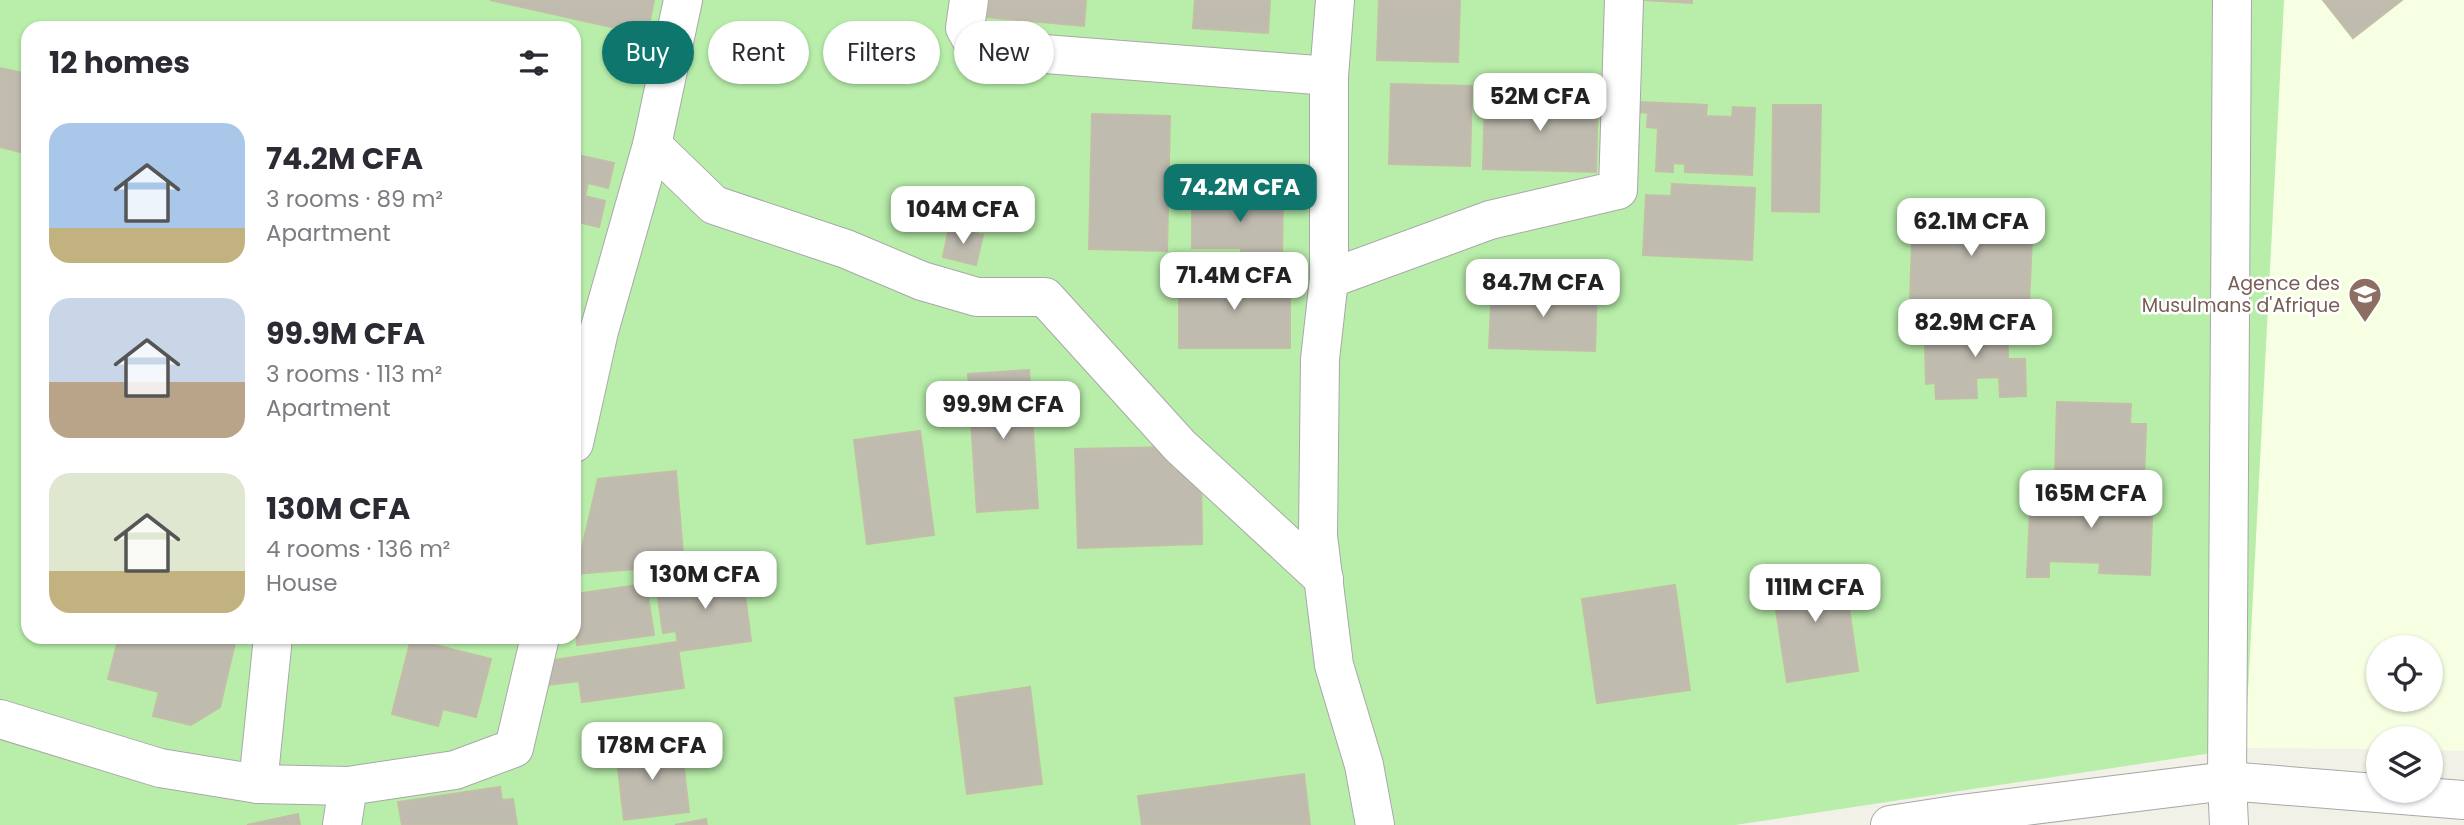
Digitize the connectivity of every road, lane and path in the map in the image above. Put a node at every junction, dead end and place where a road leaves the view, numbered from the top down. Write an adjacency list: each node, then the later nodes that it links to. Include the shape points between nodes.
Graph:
1 (683, 0): 7 (street)
2 (969, 0): 6 (street, via 965,28 974,44 994,50)
3 (1335, 0): 6 (street)
4 (1624, 0): 8 (street, via 1618,190 1490,219)
5 (2232, 0): 14 (street)
6 (1329, 76): 8 (street)
7 (652, 145): 9 (street, via 598,331); 10 (street, via 714,205 846,249 922,281 977,296 1045,297 1180,446)
8 (1329, 279): 10 (street, via 1320,359 1318,536)
9 (581, 410)
10 (1324, 579): 19 (street, via 1334,665 1364,765)
11 (272, 644): 15 (street)
12 (538, 644): 16 (street, via 514,748 455,770)
13 (0, 719): 15 (street, via 160,768)
14 (2227, 781): 17 (street); 20 (street); 21 (street)
15 (258, 784): 16 (street)
16 (348, 786): 18 (street)
17 (2464, 800)
18 (342, 825)
19 (1375, 825)
20 (1890, 825)
21 (2229, 825)

